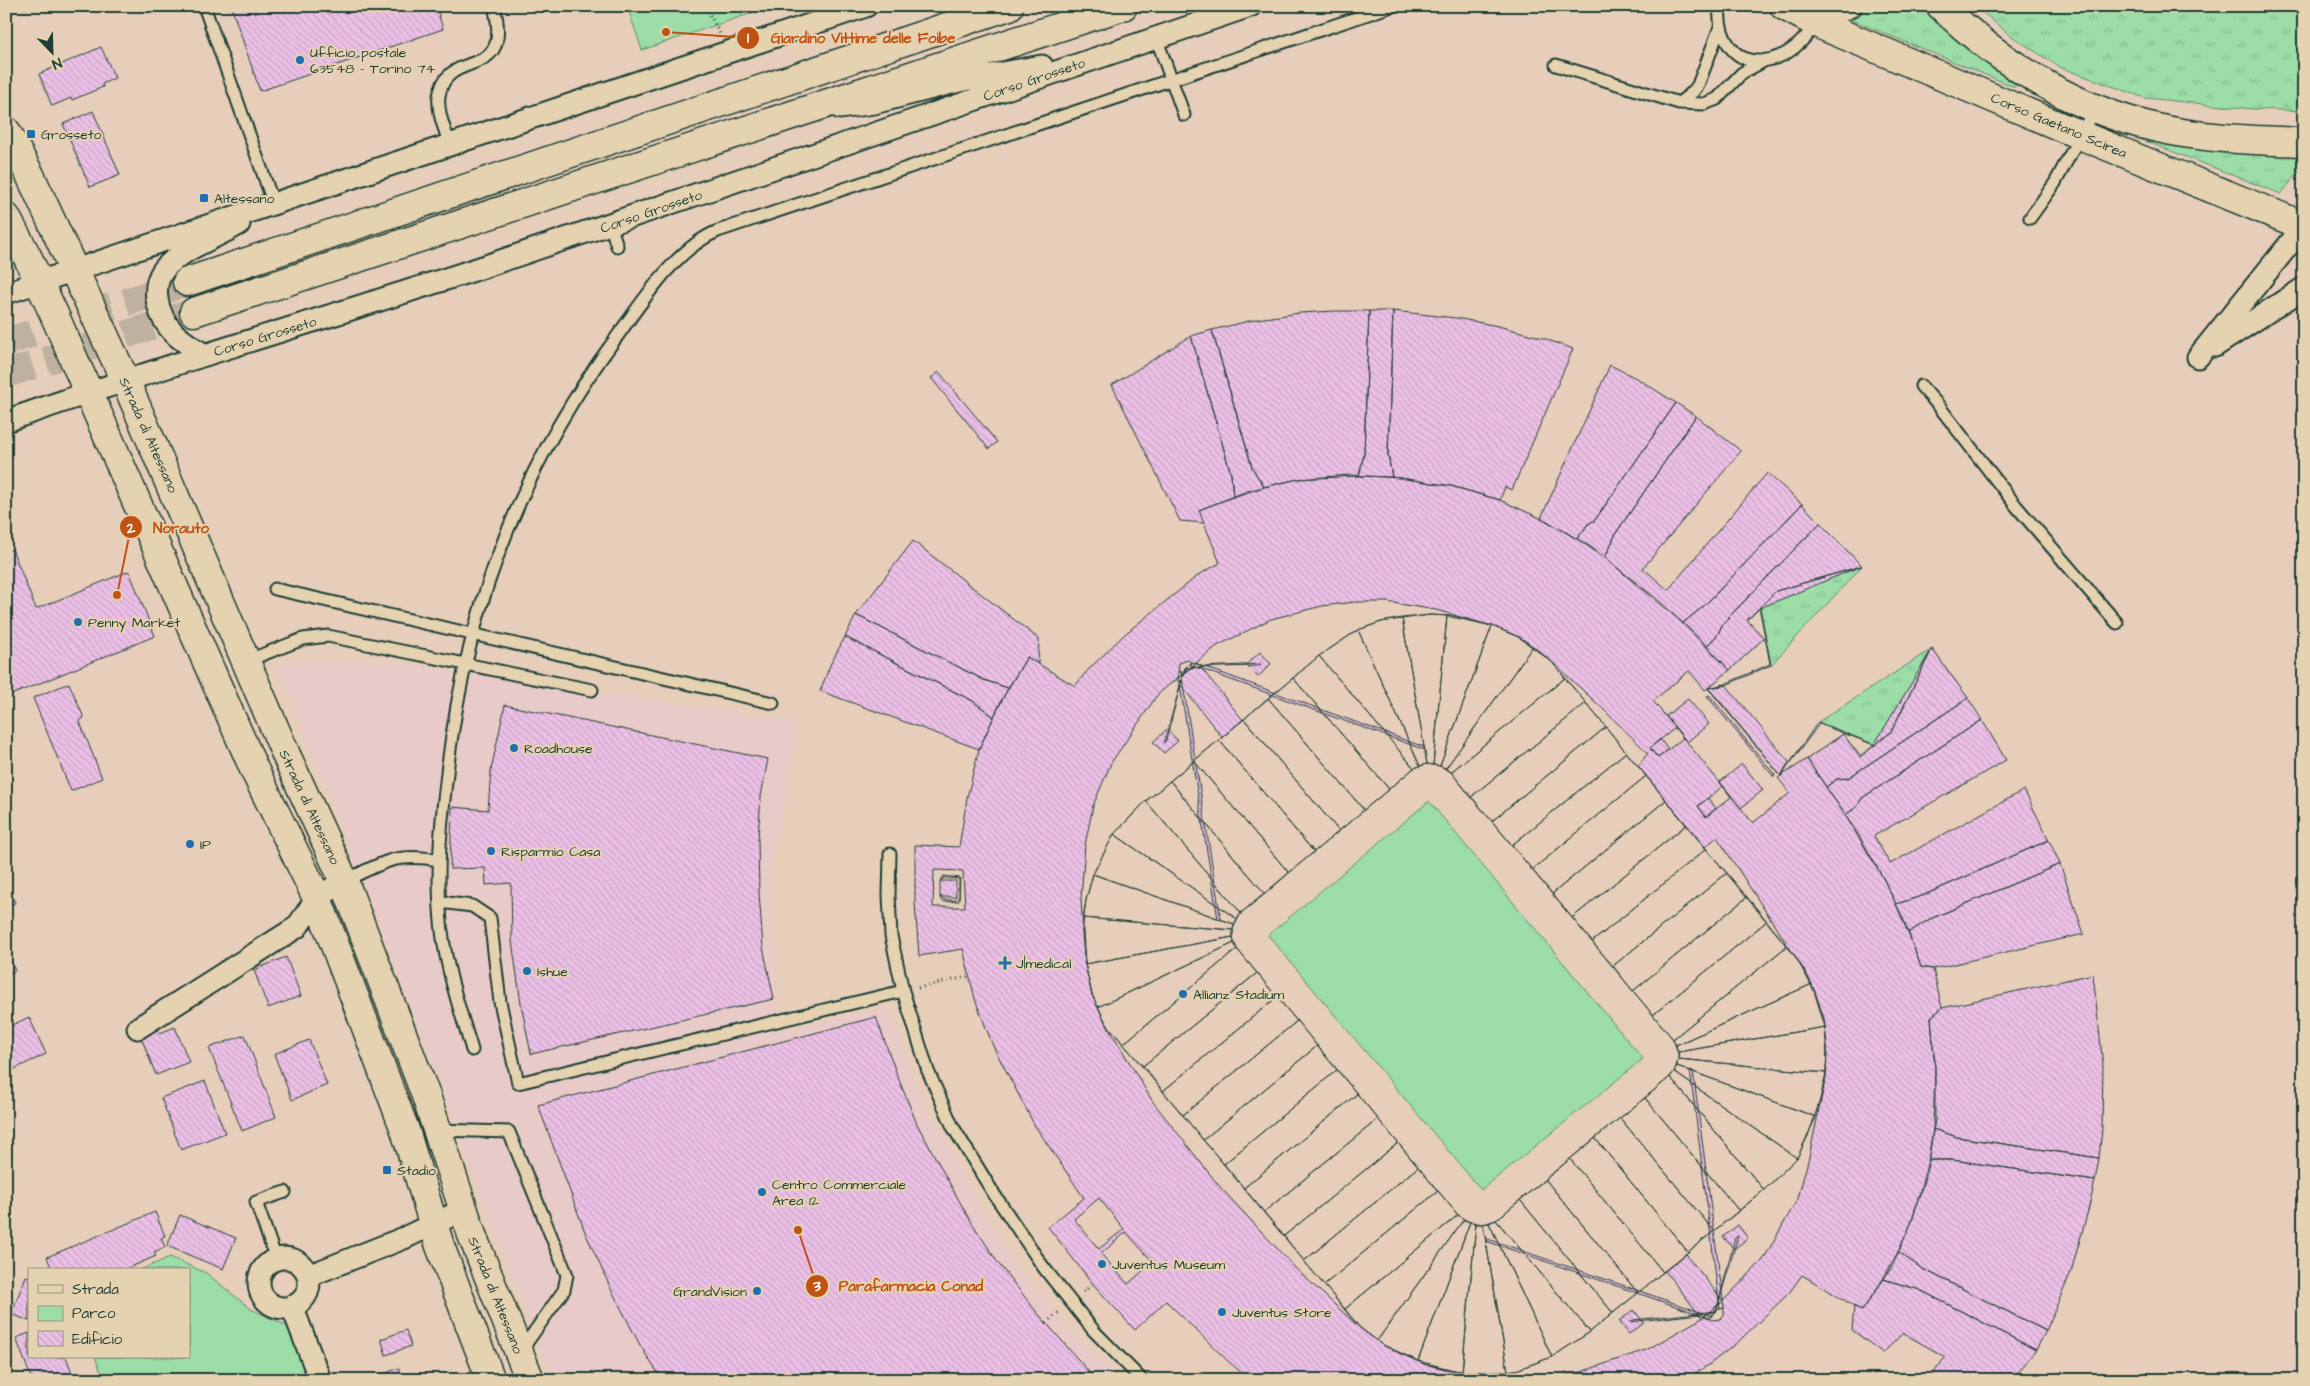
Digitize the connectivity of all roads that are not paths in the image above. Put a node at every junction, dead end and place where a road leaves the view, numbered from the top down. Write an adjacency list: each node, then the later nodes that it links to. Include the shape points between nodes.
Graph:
1 (204, 6): 27 (lane)
2 (494, 6): 26 (lane, via 499,30 496,46 484,59 454,72 441,89 440,111)
3 (866, 6): 26 (street, Corso Grosseto)
4 (1009, 6): 35 (street)
5 (1123, 6): 21 (street, Corso Grosseto)
6 (1250, 6): 14 (street, Corso Grosseto)
7 (1392, 6): 18 (lane)
8 (1720, 6): 13 (lane)
9 (1784, 6): 12 (street, Corso Gaetano Scirea)
10 (1851, 6): 12 (street)
11 (1941, 6): 20 (street, via 2006,60 2046,85)
12 (1816, 23): 16 (lane, via 1803,41 1785,54); 24 (street, Corso Gaetano Scirea)
13 (1720, 27): 16 (lane, via 1724,39 1734,51); 19 (lane, via 1698,85)
14 (1156, 37): 15 (street, Corso Grosseto); 18 (lane)
15 (1094, 59): 21 (street, Corso Grosseto, via 959,81 874,103); 30 (street, Corso Grosseto)
16 (1766, 60): 19 (lane, via 1742,73 1711,103)
17 (1556, 65): 19 (lane)
18 (1172, 81): 22 (lane); 46 (lane, via 718,231 696,242 672,266 584,382 544,452 506,532)
19 (1679, 103)
20 (2095, 108): 24 (lane); 25 (street, via 2152,127 2190,134)
21 (798, 114): 38 (street, Corso Grosseto)
22 (1184, 115)
23 (6, 131): 33 (street, Strada di Altessano, via 30,175)
24 (2080, 135): 29 (lane, via 2055,183); 31 (street, Corso Gaetano Scirea)
25 (2304, 142)
26 (450, 145): 27 (street, Corso Grosseto)
27 (273, 202): 33 (street, Corso Grosseto); 39 (street, Corso Grosseto, via 181,255 161,273 157,296 163,317 175,334)
28 (6, 217): 34 (street)
29 (2030, 218)
30 (610, 224): 32 (lane); 39 (street, Corso Grosseto)
31 (2304, 226): 36 (street, Corso Gaetano Scirea, via 2198,357)
32 (618, 246)
33 (73, 270): 34 (street, Corso Grosseto); 40 (street, Strada di Altessano)
34 (40, 281): 37 (street, Corso Grosseto); 42 (street)
35 (187, 282)
36 (2304, 288)
37 (6, 293)
38 (194, 312)
39 (205, 355): 40 (street, Corso Grosseto)
40 (125, 380): 42 (street, Corso Grosseto); 47 (street, Strada di Altessano)
41 (1921, 386): 45 (lane, via 2017,507)
42 (89, 393): 43 (street, Corso Grosseto); 54 (street, via 254,769)
43 (6, 421)
44 (275, 589): 46 (lane)
45 (2118, 623)
46 (474, 633): 48 (lane); 50 (lane)
47 (246, 662): 48 (lane, via 303,639 328,636); 53 (street, Strada di Altessano)
48 (466, 663): 49 (lane); 52 (lane, via 450,735)
49 (592, 690)
50 (773, 704)
51 (890, 854): 56 (lane, via 892,936)
52 (439, 860): 53 (lane, Strada di Altessano, via 415,856 390,859); 55 (lane)
53 (344, 881): 54 (street, Strada di Altessano); 59 (street, Strada di Altessano)
54 (317, 898): 57 (street, Strada di Altessano, via 297,927); 62 (street, via 405,1130)
55 (440, 902): 56 (lane, via 472,906 490,918 500,1002 518,1083); 58 (lane, via 446,955)
56 (903, 991): 70 (lane, via 928,1071 953,1127 994,1194 1055,1282 1094,1331)
57 (138, 1028)
58 (472, 1050)
59 (437, 1130): 61 (street, Strada di Altessano); 66 (lane, via 508,1132 567,1275 564,1290)
60 (285, 1192): 63 (lane, via 256,1202)
61 (463, 1210): 62 (street); 66 (street, Strada di Altessano)
62 (432, 1224): 64 (street); 68 (street)
63 (276, 1259): 64 (street, via 292,1259); 65 (street, via 260,1276 261,1291 270,1303 285,1308)
64 (308, 1276): 65 (street, via 308,1291)
65 (292, 1306): 67 (street)
66 (519, 1353): 69 (street, Strada di Altessano)
67 (320, 1380)
68 (491, 1380)
69 (530, 1380)
70 (1142, 1380)

